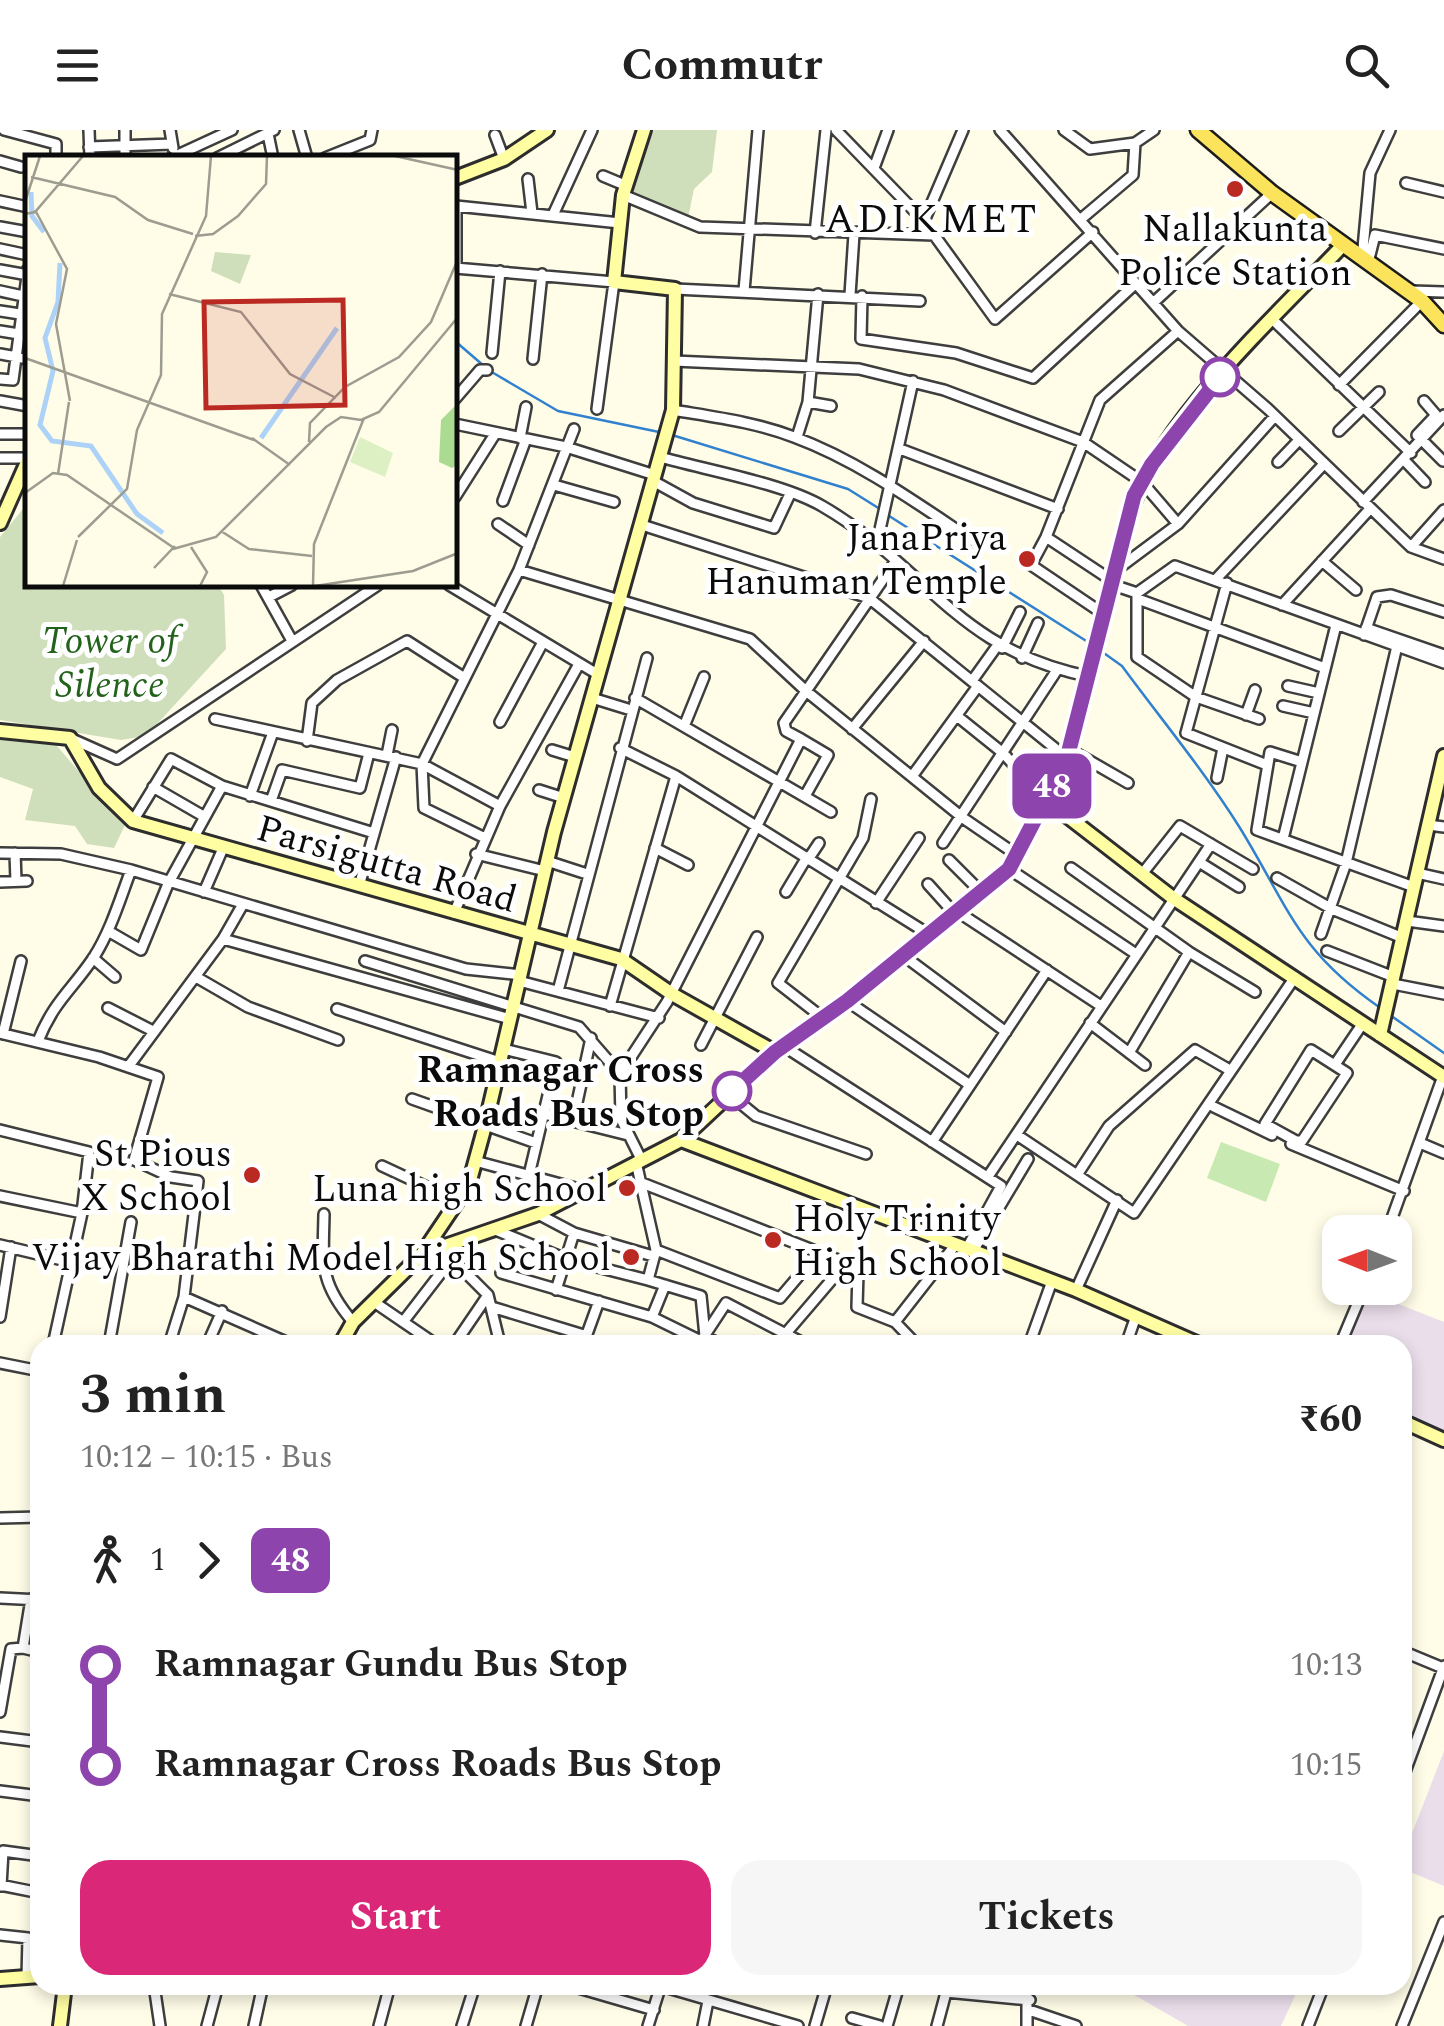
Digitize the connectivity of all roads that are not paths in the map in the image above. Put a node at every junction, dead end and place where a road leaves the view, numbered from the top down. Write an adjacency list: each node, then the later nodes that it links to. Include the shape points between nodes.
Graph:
1 (4, 130): 26 (street)
2 (51, 130): 26 (street)
3 (89, 130): 30 (street)
4 (125, 130): 29 (street)
5 (170, 130): 28 (street)
6 (232, 130): 23 (street)
7 (299, 130): 36 (street)
8 (547, 130): 38 (street)
9 (592, 130): 53 (street)
10 (644, 130): 46 (street)
11 (758, 130): 58 (street)
12 (826, 130): 61 (street)
13 (836, 130): 41 (street)
14 (888, 130): 41 (street)
15 (962, 130): 55 (street)
16 (1000, 130): 54 (street)
17 (1064, 130): 27 (street, via 1090,149)
18 (1133, 130): 27 (street)
19 (1154, 130): 27 (street)
20 (1198, 130): 48 (main road)
21 (1390, 130): 68 (street, via 1370,174)
22 (271, 132): 31 (street)
23 (212, 134): 35 (street)
24 (369, 134): 37 (street)
25 (495, 135): 38 (street)
26 (48, 142): 32 (street, via 58,145)
27 (1137, 142): 54 (street, via 1133,175)
28 (172, 144): 29 (street); 34 (street)
29 (125, 145): 30 (street); 33 (street)
30 (90, 152)
31 (237, 153)
32 (56, 155)
33 (125, 155)
34 (173, 155)
35 (175, 155)
36 (306, 155)
37 (330, 155)
38 (504, 159): 43 (street)
39 (0, 160): 40 (street)
40 (21, 168)
41 (874, 168): 55 (street)
42 (603, 176): 46 (street)
43 (458, 177)
44 (528, 179): 52 (street)
45 (1406, 183): 47 (street)
46 (625, 191): 56 (street); 58 (street, via 690,226)
47 (1444, 192)
48 (1272, 194): 64 (main road); 88 (street)
49 (0, 200): 51 (street)
50 (458, 206): 52 (street)
51 (25, 207)
52 (532, 213): 53 (street)
53 (553, 215): 56 (street)
54 (1081, 219): 60 (street)
55 (924, 222): 63 (street)
56 (620, 223): 75 (street)
57 (0, 227): 59 (street)
58 (750, 228): 61 (street); 79 (street)
59 (25, 231)
60 (1093, 232): 63 (street, via 995,319); 76 (street)
61 (814, 233): 62 (street)
62 (854, 234): 63 (street); 83 (street)
63 (934, 235)
64 (1342, 246): 68 (main road); 91 (street)
65 (0, 249): 67 (street)
66 (1444, 249): 68 (street, via 1376,235)
67 (25, 253)
68 (1365, 261): 78 (main road)
69 (458, 268): 71 (street)
70 (0, 270): 72 (street)
71 (500, 271): 73 (street); 96 (street)
72 (25, 273)
73 (542, 274): 75 (street); 99 (street)
74 (25, 282): 84 (street)
75 (614, 282): 77 (street); 116 (street)
76 (1134, 284): 85 (street, via 1033,378 956,353 860,339); 88 (street)
77 (676, 289): 79 (street); 100 (street)
78 (1408, 290): 81 (street); 86 (main road)
79 (744, 291): 82 (street)
80 (0, 292): 84 (street)
81 (1444, 292)
82 (818, 294): 83 (street); 101 (street)
83 (850, 295): 85 (street)
84 (22, 296): 90 (street)
85 (862, 296): 87 (street)
86 (1422, 301): 92 (main road); 106 (street)
87 (920, 302)
88 (1154, 303): 94 (street)
89 (0, 311): 90 (street)
90 (20, 314): 95 (street)
91 (1273, 320): 103 (street); 106 (street)
92 (1444, 326)
93 (0, 331): 95 (street)
94 (1178, 331): 103 (street); 128 (street, via 1100,400)
95 (19, 334): 98 (street)
96 (492, 353)
97 (0, 354): 98 (street)
98 (22, 358): 104 (street, via 13,380)
99 (533, 359)
100 (674, 361): 101 (street); 117 (street)
101 (812, 366): 105 (street); 111 (street)
102 (487, 370): 108 (street)
103 (1224, 372): 119 (street); 142 (street)
104 (0, 379)
105 (913, 381): 128 (street); 131 (street)
106 (1339, 384): 115 (street)
107 (1379, 392): 115 (street)
108 (458, 395)
109 (1424, 401): 120 (street, via 1435,412)
110 (0, 402): 112 (street)
111 (808, 402): 113 (street); 125 (street)
112 (25, 406)
113 (831, 406)
114 (526, 407): 126 (street)
115 (1360, 408): 123 (street); 133 (street)
116 (597, 409)
117 (673, 410): 125 (street); 132 (street)
118 (1444, 415): 120 (street)
119 (1274, 418): 129 (street); 156 (street)
120 (1430, 422): 127 (street)
121 (458, 425): 124 (street)
122 (574, 430): 130 (street)
123 (1338, 431)
124 (494, 434): 126 (street); 146 (street)
125 (796, 438): 145 (street)
126 (523, 439): 130 (street); 149 (street)
127 (1422, 440): 133 (street); 137 (street)
128 (1083, 442): 142 (street); 152 (street)
129 (1295, 444): 135 (street); 138 (street); 140 (street)
130 (566, 447): 141 (street); 144 (street)
131 (900, 449): 145 (street); 152 (street)
132 (660, 456): 141 (street); 147 (street)
133 (1407, 456): 143 (street); 151 (street)
134 (0, 458): 136 (street)
135 (1302, 458)
136 (25, 459)
137 (1443, 461)
138 (1278, 462)
139 (25, 464): 148 (street)
140 (1323, 465): 151 (street); 168 (street)
141 (654, 478): 147 (street, via 693,503 774,528); 157 (street)
142 (1142, 482): 156 (street); 166 (street)
143 (1425, 482)
144 (554, 485): 150 (street); 161 (street)
145 (893, 487): 159 (street); 160 (street)
146 (458, 492)
147 (790, 494): 160 (street, via 820,505)
148 (7, 496): 154 (street)
149 (504, 500)
150 (614, 502)
151 (1366, 506): 162 (street); 164 (street)
152 (1058, 509): 158 (street)
153 (1444, 510): 162 (street)
154 (0, 522)
155 (498, 524): 161 (street)
156 (1178, 524): 166 (street)
157 (642, 526): 177 (street); 178 (street)
158 (1046, 538): 169 (street); 183 (street, via 1031,566)
159 (975, 542)
160 (877, 543): 165 (street)
161 (529, 546): 167 (street)
162 (1410, 546): 163 (street)
163 (1444, 559)
164 (1322, 561): 174 (street); 179 (street)
165 (896, 562): 177 (street); 192 (street)
166 (1118, 568): 169 (street)
167 (519, 570): 178 (street); 182 (street)
168 (1221, 581): 175 (street, via 1175,566); 179 (street); 186 (street)
169 (1114, 584): 175 (street); 183 (street)
170 (263, 588): 176 (street)
171 (286, 588): 176 (street)
172 (373, 588): 188 (street)
173 (454, 588): 182 (street)
174 (1356, 590)
175 (1137, 596): 186 (street); 209 (street, via 1138,657)
176 (270, 597): 188 (street)
177 (869, 598): 189 (street); 207 (street)
178 (621, 602): 200 (street); 207 (street, via 750,639)
179 (1282, 605): 185 (street)
180 (1020, 612): 192 (street)
181 (1444, 612): 187 (street, via 1384,595 1374,602)
182 (494, 613): 190 (street); 201 (street)
183 (1104, 621): 203 (street)
184 (1038, 623): 195 (street)
185 (1336, 625): 187 (street); 198 (street)
186 (1215, 626): 198 (street); 209 (street)
187 (1365, 631): 191 (street); 193 (street)
188 (291, 639): 226 (street, via 117,759)
189 (924, 641): 204 (street); 222 (street)
190 (543, 642): 197 (street); 219 (street)
191 (1396, 646): 196 (street); 280 (street)
192 (1000, 647): 195 (street); 204 (street)
193 (1444, 654)
194 (647, 658): 211 (street)
195 (1022, 658): 199 (street)
196 (1444, 662)
197 (579, 664): 200 (street); 255 (street)
198 (1325, 668): 208 (street)
199 (1058, 670): 203 (street); 220 (street)
200 (598, 675): 210 (street)
201 (463, 677): 228 (street, via 407,641 337,680 312,703); 239 (street)
202 (704, 677): 221 (street)
203 (1090, 677): 234 (street)
204 (975, 684): 216 (street); 220 (street)
205 (1288, 686): 208 (street)
206 (1256, 690): 215 (street)
207 (806, 692): 222 (street); 227 (street, via 783,728)
208 (1314, 692): 214 (street)
209 (1196, 697): 215 (street); 230 (street, via 1186,733)
210 (592, 698): 213 (street); 237 (street)
211 (635, 698): 213 (street); 221 (street)
212 (1283, 706): 214 (street)
213 (631, 710): 229 (street)
214 (1310, 712): 238 (street)
215 (1246, 715): 218 (street)
216 (957, 716): 232 (street); 241 (street)
217 (215, 719): 225 (street)
218 (1259, 720)
219 (500, 722)
220 (1024, 722): 232 (street); 234 (street)
221 (684, 724): 244 (street)
222 (852, 729): 241 (street)
223 (392, 730): 235 (street)
224 (0, 731): 226 (street)
225 (272, 735): 228 (street); 249 (street)
226 (70, 738): 259 (street, Parsigutta Road, via 99,788)
227 (800, 739): 244 (street); 250 (street, via 828,755)
228 (307, 741): 233 (street)
229 (620, 748): 242 (street); 287 (street)
230 (1223, 748): 240 (street); 243 (street)
231 (552, 750): 237 (street)
232 (1003, 752): 253 (street); 258 (street)
233 (369, 753): 235 (street); 254 (street, via 360,788 282,770)
234 (1068, 754): 245 (street); 253 (street)
235 (392, 756): 239 (street); 263 (street)
236 (1444, 756): 260 (street)
237 (575, 757): 251 (street)
238 (1302, 762): 240 (street, via 1270,752); 267 (street)
239 (422, 764): 255 (street); 264 (street, via 424,808)
240 (1268, 765): 267 (street, via 1257,830)
241 (914, 775): 258 (street)
242 (676, 776): 261 (street); 272 (street)
243 (1218, 778)
244 (779, 780): 250 (street); 261 (street)
245 (1128, 783)
246 (222, 786): 247 (street, via 171,759); 249 (street); 257 (street)
247 (153, 787): 257 (street); 259 (street)
248 (539, 790): 251 (street)
249 (250, 796): 254 (street)
250 (805, 796): 256 (street)
251 (564, 798): 282 (street)
252 (871, 799): 290 (street, via 867,828)
253 (1045, 799): 276 (street); 288 (street)
254 (271, 802): 263 (street)
255 (500, 806): 264 (street)
256 (831, 812)
257 (205, 817): 266 (street)
258 (963, 818): 269 (street); 276 (street)
259 (133, 821): 266 (street, Parsigutta Road)
260 (1428, 825): 262 (street); 292 (street)
261 (756, 826): 277 (street); 334 (street)
262 (1444, 827)
263 (374, 833): 296 (street)
264 (484, 838): 275 (street)
265 (919, 838): 302 (street)
266 (196, 839): 271 (street, Parsigutta Road); 294 (street)
267 (1283, 839): 280 (street)
268 (819, 843): 277 (street)
269 (942, 843)
270 (1211, 844): 279 (street); 285 (street); 288 (street, via 1176,827)
271 (224, 846): 296 (street, Parsigutta Road); 298 (street)
272 (655, 848): 281 (street); 323 (street)
273 (0, 853): 274 (street)
274 (15, 853): 286 (street, via 62,854); 293 (street, via 22,881)
275 (476, 854): 282 (street); 305 (street)
276 (1017, 855): 284 (street)
277 (808, 857): 290 (street); 299 (street)
278 (949, 860): 300 (street)
279 (1199, 862): 297 (street); 301 (street)
280 (1346, 863): 292 (street); 304 (street)
281 (688, 865)
282 (546, 866): 287 (street); 312 (street)
283 (1071, 868): 308 (street)
284 (1009, 869): 300 (street); 320 (street)
285 (1253, 869)
286 (131, 870): 294 (street); 310 (street)
287 (588, 874): 317 (street)
288 (1142, 874): 301 (street)
289 (1276, 878): 304 (street)
290 (840, 879): 302 (street); 343 (street, via 778,983)
291 (1444, 879): 292 (street)
292 (1415, 880): 307 (street)
293 (0, 882)
294 (168, 884): 298 (street); 310 (street, via 141,950)
295 (928, 884): 306 (street)
296 (359, 886): 305 (street, Parsigutta Road)
297 (1239, 887)
298 (204, 892): 303 (street)
299 (786, 892)
300 (982, 893): 306 (street)
301 (1173, 898): 308 (street); 327 (street)
302 (876, 903): 313 (street)
303 (243, 904): 316 (street); 330 (street, via 466,970)
304 (1332, 909): 311 (street); 315 (street)
305 (454, 913): 312 (street, Parsigutta Road)
306 (956, 913): 313 (street); 326 (street)
307 (1407, 921): 309 (street); 315 (street)
308 (1154, 926): 319 (street); 320 (street)
309 (1444, 926)
310 (108, 931): 322 (street)
311 (1321, 934)
312 (529, 935): 317 (street, Parsigutta Road); 330 (street)
313 (930, 935): 321 (street)
314 (758, 937): 344 (street)
315 (1403, 938): 331 (street)
316 (223, 939): 329 (street); 341 (street)
317 (569, 945): 323 (street, Parsigutta Road); 332 (street)
318 (1327, 951): 331 (street)
319 (1189, 952): 333 (street); 356 (street)
320 (1136, 954): 338 (street)
321 (904, 956): 336 (street); 349 (street)
322 (93, 958): 328 (street); 353 (street, via 52,1007)
323 (621, 960): 334 (street, Parsigutta Road); 337 (street)
324 (21, 961): 350 (street)
325 (365, 962): 341 (street)
326 (1047, 970): 338 (street); 349 (street)
327 (1295, 976): 346 (street); 361 (street)
328 (114, 977)
329 (196, 977): 348 (street); 352 (street, via 248,1008)
330 (520, 978): 332 (street); 341 (street)
331 (1392, 986): 335 (street); 347 (street)
332 (558, 991): 337 (street)
333 (1255, 992)
334 (672, 994): 342 (street); 344 (street, Parsigutta Road)
335 (1444, 994)
336 (847, 1001): 343 (street); 364 (street)
337 (610, 1006): 342 (street)
338 (1101, 1006): 345 (street)
339 (108, 1008): 348 (street)
340 (338, 1009): 357 (street)
341 (512, 1013): 351 (street, via 579,1027); 357 (street)
342 (659, 1018): 362 (street)
343 (823, 1018): 355 (street)
344 (716, 1020): 354 (street); 355 (street, Parsigutta Road)
345 (1090, 1023): 356 (street); 372 (street)
346 (1362, 1023): 347 (street); 358 (street)
347 (1381, 1029): 363 (street)
348 (152, 1030): 360 (street)
349 (1006, 1032): 364 (street)
350 (1, 1034): 353 (street)
351 (591, 1038): 362 (street); 369 (street)
352 (338, 1040)
353 (38, 1041): 360 (street)
354 (700, 1045)
355 (780, 1049): 365 (street); 375 (street)
356 (1129, 1053): 359 (street)
357 (502, 1055): 368 (street, via 556,1062); 370 (street)
358 (1336, 1063): 358 (street, via 1347,1072 1302,1141 1268,1127 1311,1050)
359 (1145, 1065)
360 (128, 1067): 417 (street, via 158,1077 134,1160 198,1181)
361 (1228, 1069): 385 (street, via 1196,1050 1109,1126); 391 (street, via 1136,1212)
362 (620, 1074): 373 (street, via 621,1120)
363 (1444, 1077): 377 (street)
364 (970, 1085): 375 (street)
365 (729, 1094): 374 (street); 379 (street, via 756,1116)
366 (412, 1099): 370 (street)
367 (1214, 1107): 389 (street)
368 (544, 1114): 369 (street); 376 (street)
369 (573, 1121): 373 (street)
370 (486, 1126): 376 (street); 381 (street)
371 (0, 1130): 393 (street, via 89,1152)
372 (1017, 1135): 385 (street); 386 (street)
373 (629, 1136): 382 (street)
374 (680, 1140): 382 (street); 401 (street)
375 (932, 1142): 386 (street)
376 (536, 1144): 384 (street)
377 (1422, 1144): 378 (street); 389 (street)
378 (1444, 1153)
379 (866, 1154)
380 (1028, 1158): 401 (street)
381 (475, 1160): 384 (street); 392 (street)
382 (638, 1160): 387 (street); 388 (street)
383 (382, 1166): 392 (street)
384 (529, 1175): 388 (street)
385 (1078, 1175): 391 (street)
386 (988, 1176): 401 (street, via 1000,1191)
387 (642, 1183): 403 (street); 405 (street)
388 (584, 1191): 395 (street)
389 (1404, 1191): 396 (street)
390 (0, 1196): 393 (street)
391 (1116, 1200): 415 (street)
392 (458, 1201): 404 (street)
393 (82, 1213): 408 (street)
394 (324, 1214): 426 (street, via 323,1277)
395 (538, 1214): 398 (street); 399 (street)
396 (1394, 1215)
397 (130, 1222): 431 (street)
398 (493, 1229): 402 (street); 406 (street)
399 (574, 1233): 405 (street); 406 (street)
400 (6, 1246): 408 (street); 424 (street)
401 (966, 1247): 412 (street); 428 (street)
402 (440, 1248): 404 (street); 407 (street)
403 (819, 1252): 405 (street, via 780,1298); 409 (street)
404 (422, 1254): 419 (street)
405 (655, 1254): 411 (street)
406 (566, 1260): 411 (street); 414 (street)
407 (450, 1261): 416 (street); 427 (street)
408 (71, 1262): 430 (street)
409 (846, 1264): 428 (street, via 858,1272 857,1307); 429 (street)
410 (502, 1273): 414 (street)
411 (648, 1280): 413 (street)
412 (1052, 1281): 415 (street); 446 (street)
413 (665, 1285): 425 (street); 442 (street, via 701,1296)
414 (556, 1290): 418 (street)
415 (1076, 1290): 423 (street)
416 (488, 1295): 421 (street); 437 (street)
417 (184, 1297): 422 (street); 432 (street)
418 (600, 1301): 425 (street); 440 (street)
419 (374, 1302): 426 (street); 427 (street)
420 (1357, 1305): 449 (street)
421 (495, 1308): 438 (street); 439 (street)
422 (222, 1311): 433 (street); 434 (street)
423 (1136, 1316): 447 (street); 448 (street)
424 (0, 1317)
425 (652, 1317): 441 (street)
426 (353, 1322): 435 (street)
427 (403, 1322): 436 (street)
428 (895, 1322): 445 (street)
429 (787, 1332): 443 (street, via 726,1303); 444 (street)
430 (55, 1335)
431 (111, 1335)
432 (172, 1335)
433 (211, 1335)
434 (272, 1335)
435 (346, 1335)
436 (422, 1335)
437 (461, 1335)
438 (498, 1335)
439 (569, 1335)
440 (587, 1335)
441 (689, 1335)
442 (701, 1335)
443 (705, 1335)
444 (792, 1335)
445 (907, 1335)
446 (1033, 1335)
447 (1129, 1335)
448 (1179, 1335)
449 (1344, 1335)
450 (0, 1363): 451 (street)
451 (30, 1369)
452 (1412, 1426): 453 (street)
453 (1444, 1440)
454 (0, 1518): 455 (street)
455 (30, 1518)
456 (0, 1598): 457 (street)
457 (30, 1599)
458 (30, 1622): 459 (street)
459 (23, 1648): 460 (street); 463 (street, via 10,1650)
460 (30, 1650)
461 (1412, 1656): 462 (street)
462 (1444, 1667): 467 (street)
463 (3, 1674): 464 (street)
464 (0, 1712)
465 (0, 1738): 466 (street)
466 (30, 1741)
467 (1412, 1753)
468 (0, 1791): 469 (street)
469 (30, 1795)
470 (30, 1854): 471 (street, via 3,1850)
471 (0, 1885): 472 (street)
472 (30, 1891)
473 (1444, 1922): 514 (street)
474 (0, 1936): 475 (street, via 28,1938)
475 (30, 1951)
476 (30, 1976): 477 (street)
477 (0, 1979)
478 (63, 1995): 498 (street)
479 (155, 1995): 499 (street)
480 (215, 1995): 500 (street)
481 (261, 1995): 501 (street)
482 (387, 1995): 502 (street)
483 (472, 1995): 503 (street)
484 (535, 1995): 504 (street)
485 (602, 1995): 496 (street)
486 (658, 1995): 496 (street)
487 (689, 1995): 494 (street)
488 (824, 1995): 508 (street)
489 (894, 1995): 509 (street)
490 (945, 1995): 510 (street)
491 (978, 1995): 495 (street)
492 (1028, 1995): 495 (street)
493 (1320, 1995): 513 (street)
494 (708, 2001): 506 (street); 507 (street)
495 (1029, 2005): 511 (street); 512 (street)
496 (654, 2010): 505 (street)
497 (852, 2018): 509 (street)
498 (60, 2026)
499 (160, 2026)
500 (207, 2026)
501 (254, 2026)
502 (378, 2026)
503 (462, 2026)
504 (526, 2026)
505 (648, 2026)
506 (702, 2026)
507 (798, 2026)
508 (815, 2026)
509 (883, 2026)
510 (937, 2026)
511 (1027, 2026)
512 (1076, 2026)
513 (1308, 2026)
514 (1402, 2026)

